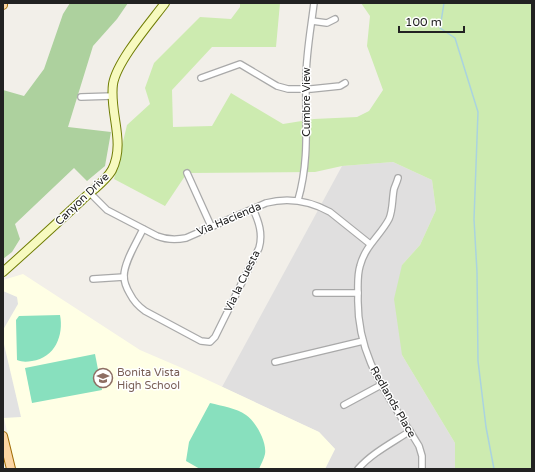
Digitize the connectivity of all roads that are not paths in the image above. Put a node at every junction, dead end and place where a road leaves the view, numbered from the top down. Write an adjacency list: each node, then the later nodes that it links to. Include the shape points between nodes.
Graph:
1 (165, 3): 8 (street, Canyon Drive, via 122,60 113,84)
2 (314, 3): 4 (street, Cumbre View)
3 (335, 19): 4 (street, via 327,23)
4 (312, 21): 7 (street, Cumbre View)
5 (201, 78): 7 (street, via 240,64 277,86)
6 (344, 83): 7 (street, via 340,86)
7 (306, 90): 13 (street, Cumbre View, via 305,168)
8 (113, 96): 9 (street); 12 (street, Canyon Drive, via 118,135 116,157 108,175)
9 (81, 98)
10 (187, 173): 15 (street)
11 (398, 178): 17 (street, Redlands Place, via 390,218)
12 (90, 192): 16 (street, Via Hacienda, via 108,210); 18 (street, Canyon Drive)
13 (298, 200): 14 (street, Via Hacienda, via 266,203); 17 (street, Via Hacienda, via 330,212)
14 (253, 209): 15 (street, Via Hacienda); 19 (street, Via la Cuesta, via 262,239 216,337 210,342 201,341 138,306 126,287)
15 (211, 226): 16 (street, Via Hacienda, via 177,240 165,239)
16 (143, 229): 19 (street, via 125,268)
17 (370, 244): 22 (street, Redlands Place, via 360,266)
18 (3, 272)
19 (124, 277): 20 (street)
20 (93, 279)
21 (316, 292): 22 (street)
22 (358, 293): 23 (street, Redlands Place, via 358,317)
23 (363, 341): 24 (street); 25 (street, Redlands Place, via 368,359)
24 (275, 362)
25 (381, 385): 26 (street); 27 (street, Redlands Place)
26 (344, 405)
27 (410, 431): 30 (street, via 365,461); 31 (street, Redlands Place, via 421,451)
28 (3, 436): 29 (main road)
29 (11, 469)
30 (358, 469)
31 (422, 469)

